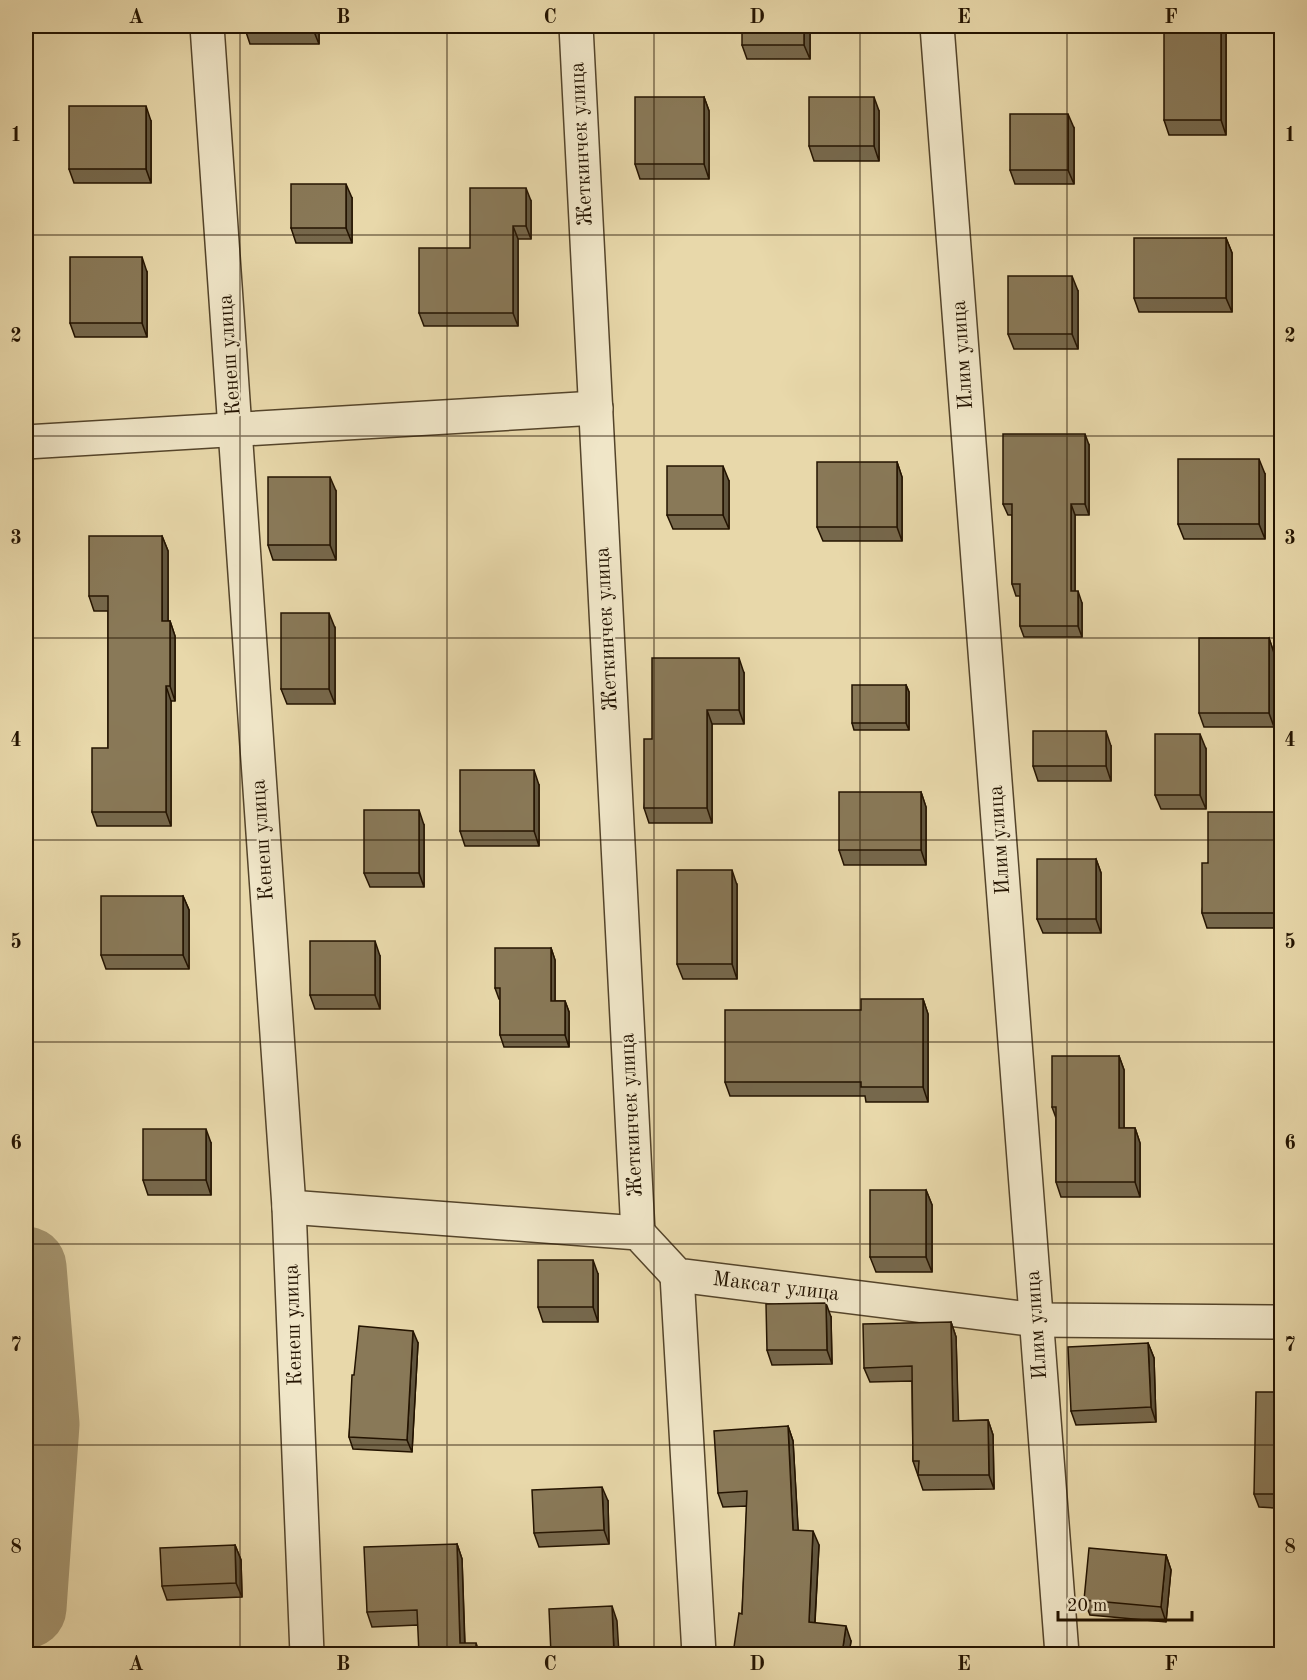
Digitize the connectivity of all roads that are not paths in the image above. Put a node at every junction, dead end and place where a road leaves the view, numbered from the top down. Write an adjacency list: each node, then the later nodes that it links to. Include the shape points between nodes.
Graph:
1 (207, 26): 5 (street, Кенеш улица)
2 (576, 26): 4 (street, Жеткинчек улица)
3 (937, 26): 10 (street, Илим улица)
4 (596, 408): 5 (street); 8 (street, Жеткинчек улица)
5 (235, 429): 6 (street); 7 (street, Кенеш улица)
6 (26, 441)
7 (289, 1207): 8 (street); 12 (street, Кенеш улица)
8 (638, 1233): 9 (street)
9 (677, 1275): 10 (street, Максат улица); 13 (street)
10 (1037, 1320): 11 (street, Максат улица); 14 (street, Илим улица)
11 (1281, 1322)
12 (307, 1654)
13 (699, 1654)
14 (1062, 1654)

